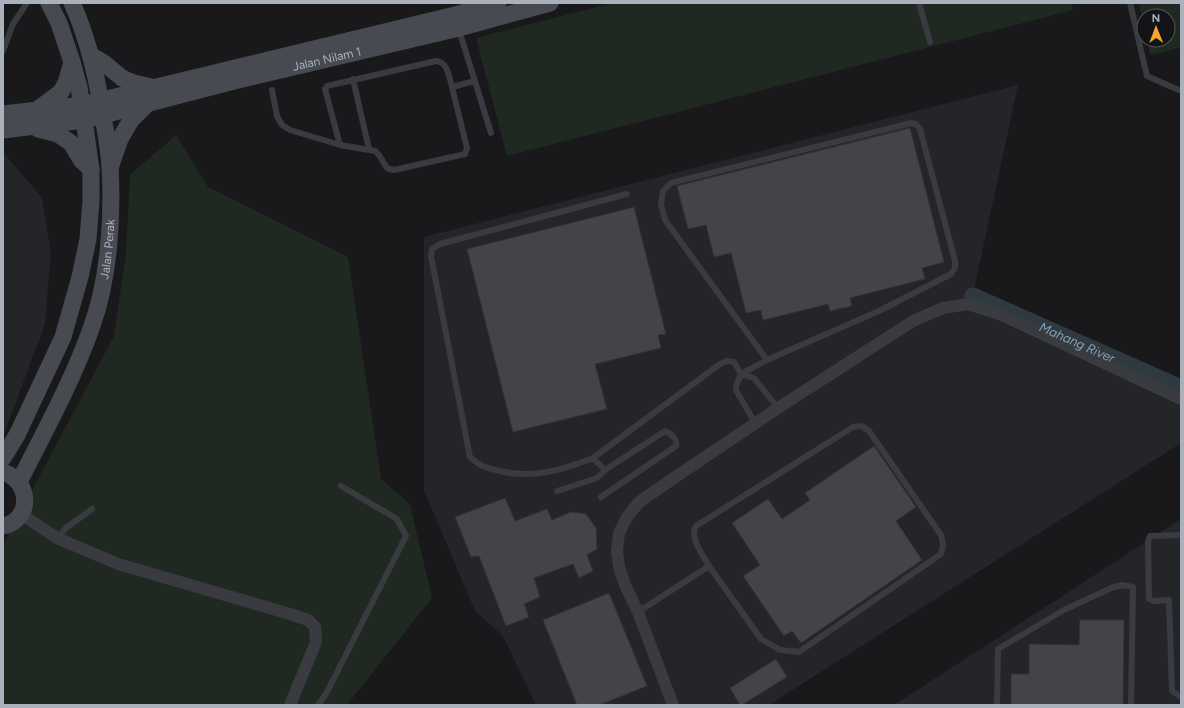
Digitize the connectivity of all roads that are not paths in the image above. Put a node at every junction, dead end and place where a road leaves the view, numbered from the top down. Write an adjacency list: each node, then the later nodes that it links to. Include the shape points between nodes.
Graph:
1 (27, 3): 10 (lane, via 13,24)
2 (49, 3): 12 (main road, Jalan Perak)
3 (72, 3): 11 (main road, Jalan Perak)
4 (498, 3): 8 (main road, Jalan Nilam 1)
5 (550, 3): 8 (main road, Jalan Nilam 1)
6 (919, 3): 9 (lane)
7 (1130, 3): 17 (lane, via 1147,76)
8 (457, 22): 14 (lane); 18 (main road, Jalan Nilam 1)
9 (930, 42)
10 (3, 51)
11 (92, 56): 18 (main road); 19 (main road, Jalan Perak)
12 (72, 62): 20 (main road, via 61,92); 21 (main road, Jalan Perak)
13 (353, 79): 15 (lane, via 436,60 442,61 445,65); 26 (lane, via 327,86 325,89); 27 (lane)
14 (475, 81): 15 (lane); 25 (lane)
15 (452, 87): 27 (lane, via 467,148 465,154 394,170 386,168 379,155)
16 (272, 90): 26 (lane, via 277,116 282,125 290,130)
17 (1181, 91)
18 (150, 95): 19 (main road, Jalan Nilam 1); 28 (main road, via 120,139)
19 (101, 108): 21 (main road, Jalan Nilam 1); 28 (main road, Jalan Perak)
20 (38, 110): 21 (main road); 22 (main road)
21 (83, 112): 23 (main road); 29 (main road, Jalan Perak)
22 (3, 114)
23 (28, 127): 24 (main road); 29 (main road, via 58,134 71,143 82,161)
24 (3, 130)
25 (491, 133)
26 (340, 145): 27 (lane)
27 (369, 149)
28 (110, 166): 40 (main road, Jalan Perak, via 109,240 102,288 93,325 69,384)
29 (91, 169): 36 (main road, Jalan Perak, via 88,240 63,337 17,435)
30 (627, 194): 37 (lane, via 440,244 432,249 431,256 470,457 479,465 491,469 511,474 532,475 562,469)
31 (767, 360): 31 (lane, via 879,311 952,274 955,261 920,129 916,124 911,123 671,183 663,191 661,204 665,220); 32 (lane)
32 (740, 374): 34 (lane, via 754,378); 35 (lane, via 736,390); 37 (lane, via 734,362 720,364)
33 (1181, 399): 34 (street, via 1002,315 968,304 943,308 913,321)
34 (778, 408): 35 (street)
35 (755, 423): 50 (street, via 639,502 626,517 619,533 619,567)
36 (3, 458)
37 (593, 458): 38 (lane)
38 (605, 470): 42 (lane, via 597,478); 43 (lane, via 663,432 668,432 676,441 676,446)
39 (3, 472): 40 (main road)
40 (18, 482): 45 (main road, via 25,497)
41 (341, 486): 53 (lane, via 397,520 406,536 326,694)
42 (557, 491)
43 (601, 496)
44 (92, 509): 48 (lane)
45 (21, 514): 46 (main road); 48 (street)
46 (4, 527)
47 (1181, 535): 51 (lane, via 1150,536 1148,541 1148,599 1169,600 1172,691)
48 (57, 538): 52 (street, via 118,564 308,620 315,627 316,642)
49 (709, 566): 49 (lane, via 761,639 780,650 799,652 941,554 943,545 937,528 870,431 862,426 853,427 696,526 693,530 694,538); 50 (lane)
50 (638, 612): 54 (street)
51 (1181, 697)
52 (290, 705)
53 (318, 705)
54 (673, 705)
55 (997, 705): 56 (lane, via 998,649 1064,610 1122,585 1133,587)
56 (1131, 705)

